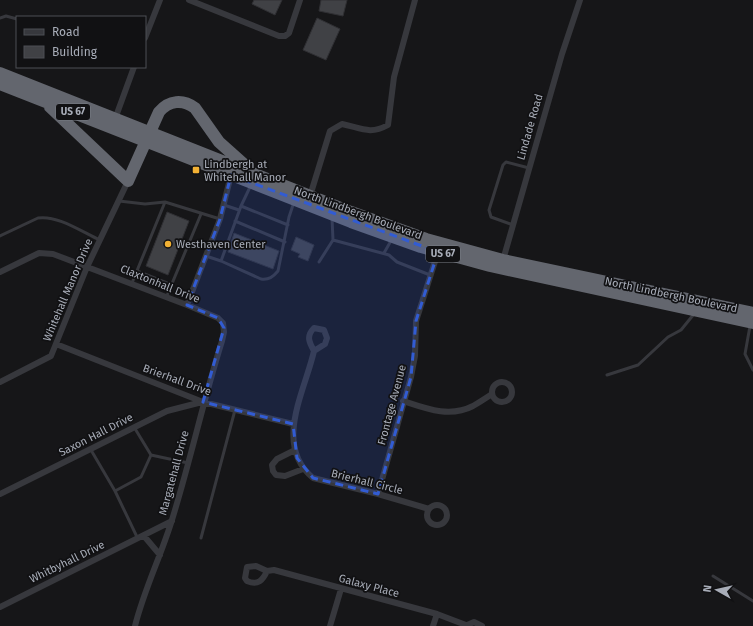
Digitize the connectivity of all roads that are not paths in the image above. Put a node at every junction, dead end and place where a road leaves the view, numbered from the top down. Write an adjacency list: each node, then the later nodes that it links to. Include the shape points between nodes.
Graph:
1 (160, 0): 8 (street)
2 (189, 0): 3 (street, via 279,36 285,36 289,33)
3 (300, 0)
4 (415, 0): 19 (street, via 394,78 388,125 368,132 342,124 330,131)
5 (580, 0): 15 (street, Lindade Road)
6 (0, 18): 7 (lane, via 6,16)
7 (16, 19)
8 (146, 35)
9 (134, 68): 13 (street)
10 (0, 73): 13 (highway, North Lindbergh Boulevard / US 67)
11 (0, 84): 12 (highway, North Lindbergh Boulevard / US 67)
12 (43, 101): 14 (highway, North Lindbergh Boulevard / US 67); 18 (highway)
13 (116, 119): 14 (highway, North Lindbergh Boulevard / US 67)
14 (148, 137): 16 (highway, North Lindbergh Boulevard / US 67); 17 (highway, North Lindbergh Boulevard / US 67); 17 (highway, via 163,107 180,102 190,104); 18 (highway)
15 (529, 168): 30 (street, Lindade Road); 30 (lane, via 506,162 503,165 489,210 491,217)
16 (231, 175): 17 (highway, North Lindbergh Boulevard / US 67); 23 (street)
17 (254, 179): 19 (highway, North Lindbergh Boulevard / US 67); 20 (highway, North Lindbergh Boulevard / US 67); 24 (lane)
18 (128, 181): 21 (street, Whitehall Manor Drive)
19 (310, 196): 39 (highway, North Lindbergh Boulevard / US 67, via 426,239)
20 (295, 200): 26 (highway, North Lindbergh Boulevard / US 67); 29 (lane)
21 (118, 201): 22 (lane, via 145,204); 33 (street, Whitehall Manor Drive)
22 (165, 202): 25 (lane); 43 (lane)
23 (224, 205): 24 (lane); 27 (street)
24 (240, 208): 28 (lane); 29 (lane)
25 (201, 214): 27 (lane); 47 (lane)
26 (332, 215): 32 (highway, North Lindbergh Boulevard / US 67); 34 (lane)
27 (220, 219): 38 (street)
28 (235, 221): 35 (lane); 40 (lane)
29 (288, 225): 35 (lane)
30 (513, 225): 39 (street, Lindade Road)
31 (0, 236): 33 (lane, via 44,217)
32 (393, 238): 36 (highway, North Lindbergh Boulevard / US 67); 37 (lane)
33 (100, 240): 42 (street, Whitehall Manor Drive)
34 (333, 240): 37 (lane); 41 (lane)
35 (285, 242): 40 (lane, via 278,271 267,280)
36 (438, 252): 45 (street, Frontage Avenue); 50 (highway, North Lindbergh Boulevard / US 67, via 496,268)
37 (384, 253): 45 (lane, via 397,262)
38 (206, 256): 40 (lane); 49 (street)
39 (503, 260): 51 (highway, North Lindbergh Boulevard / US 67)
40 (221, 261)
41 (319, 262)
42 (87, 267): 44 (street, Claxtonhall Drive, via 46,252); 46 (street, Claxtonhall Drive); 53 (street, Whitehall Manor Drive)
43 (137, 271): 46 (lane); 47 (lane)
44 (0, 272)
45 (430, 275): 59 (street, Frontage Avenue, via 416,321 415,356)
46 (132, 283): 48 (street, Claxtonhall Drive)
47 (172, 285): 48 (lane)
48 (166, 298): 49 (street, Claxtonhall Drive)
49 (187, 305): 52 (street, Claxtonhall Drive, via 218,318)
50 (696, 310): 51 (highway, North Lindbergh Boulevard / US 67); 56 (lane, via 681,330 668,337 638,365)
51 (752, 319): 55 (lane, via 745,354)
52 (223, 324): 60 (street, Margatehall Drive, via 223,336)
53 (56, 344): 57 (street, Whitehall Manor Drive, via 51,356); 60 (street, Brierhall Drive)
54 (314, 351): 62 (street)
55 (753, 370)
56 (607, 375)
57 (0, 382)
58 (492, 394): 59 (street, via 474,405 451,412 434,411)
59 (404, 401): 71 (street, Frontage Avenue)
60 (203, 402): 61 (street, Brierhall Drive); 63 (street, Saxon Hall Drive, via 173,408); 67 (street, Margatehall Drive)
61 (235, 408): 62 (street, Brierhall Drive); 75 (lane)
62 (293, 424): 65 (street)
63 (134, 427): 64 (street, Saxon Hall Drive); 66 (lane)
64 (90, 449): 69 (lane); 70 (street, Saxon Hall Drive)
65 (295, 450): 68 (street); 68 (street, via 277,459 272,465 273,471 276,475 285,476)
66 (151, 455): 67 (lane); 69 (lane, via 141,477)
67 (188, 462): 73 (street, Margatehall Drive)
68 (303, 469): 71 (street, Brierhall Circle, via 313,478)
69 (115, 491): 74 (lane)
70 (0, 494)
71 (378, 494): 72 (street, Brierhall Circle)
72 (429, 509)
73 (172, 521): 74 (street, Whitbyhall Drive); 76 (street, Margatehall Drive)
74 (141, 537): 76 (street); 81 (street, Whitbyhall Drive)
75 (201, 538)
76 (160, 555): 84 (street, Margatehall Drive, via 149,578)
77 (267, 571): 79 (street, Galaxy Place, via 274,570)
78 (713, 576): 80 (lane)
79 (341, 589): 82 (street, Galaxy Place); 85 (street)
80 (753, 601)
81 (0, 607)
82 (436, 614): 83 (street, Galaxy Place); 86 (street)
83 (466, 625): 87 (street, Galaxy Place, via 474,622)
84 (135, 626)
85 (330, 626)
86 (433, 626)
87 (482, 626)

